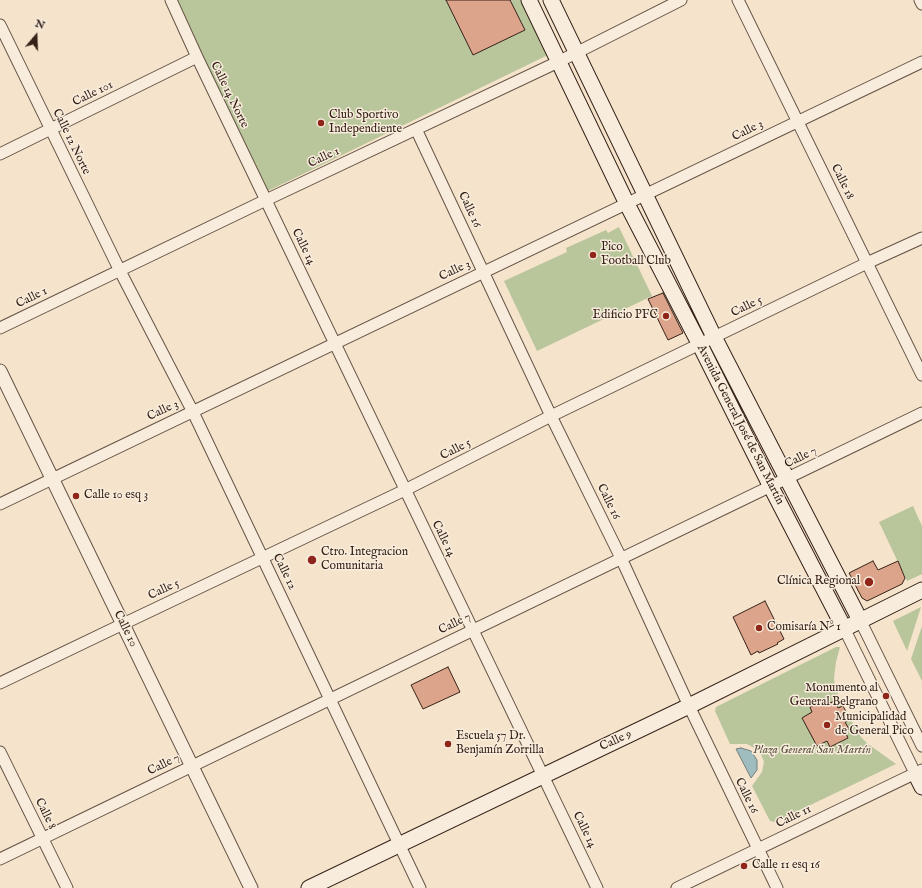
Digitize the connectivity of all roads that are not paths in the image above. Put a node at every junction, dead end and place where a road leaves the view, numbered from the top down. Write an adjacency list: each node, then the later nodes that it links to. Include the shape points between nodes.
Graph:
1 (171, 0): 10 (street, Calle 14 Norte)
2 (530, 0): 11 (main road, Avenida General José de San Martín)
3 (551, 0): 9 (main road, Avenida General José de San Martín)
4 (681, 0): 9 (street, Calle 1)
5 (738, 0): 13 (street, Calle 18)
6 (920, 0): 7 (street)
7 (922, 4)
8 (0, 25): 14 (street, Calle 12 Norte)
9 (576, 53): 11 (street, Calle 1); 17 (main road, Avenida General José de San Martín)
10 (197, 58): 14 (street, Calle 101); 18 (street, Calle 14 Norte)
11 (558, 62): 15 (street, Calle 1); 19 (main road, Avenida General José de San Martín)
12 (922, 62): 13 (street, Calle 3)
13 (798, 122): 17 (street, Calle 3); 21 (street, Calle 18)
14 (51, 129): 16 (street, Calle 101); 22 (street, Calle 12 Norte)
15 (416, 129): 18 (street, Calle 1); 23 (street, Calle 16)
16 (0, 154)
17 (645, 195): 19 (street, Calle 3); 25 (main road, Avenida General José de San Martín)
18 (266, 200): 22 (street, Calle 1); 26 (street, Calle 14)
19 (627, 204): 23 (street, Calle 3); 27 (main road, Avenida General José de San Martín)
20 (922, 238): 21 (street, Calle 5)
21 (867, 263): 25 (street, Calle 5); 29 (street, Calle 18)
22 (120, 271): 24 (street, Calle 1); 30 (street, Calle 12)
23 (483, 272): 26 (street, Calle 3); 32 (street, Calle 16)
24 (0, 328)
25 (714, 337): 27 (street, Calle 5); 34 (main road, Avenida General José de San Martín)
26 (334, 343): 30 (street, Calle 3); 36 (street, Calle 14)
27 (700, 345): 32 (street, Calle 5); 35 (main road, Avenida General José de San Martín)
28 (0, 371): 33 (street, Calle 10)
29 (922, 375)
30 (193, 412): 33 (street, Calle 3); 38 (street, Calle 12)
31 (922, 413): 34 (street, Calle 7)
32 (551, 416): 36 (street, Calle 5); 39 (street, Calle 16)
33 (52, 478): 37 (street, Calle 3); 42 (street, Calle 10)
34 (788, 479): 35 (street, Calle 7); 41 (main road, Avenida General José de San Martín)
35 (771, 487): 39 (street, Calle 7); 43 (main road, Avenida General José de San Martín)
36 (405, 490): 38 (street, Calle 5); 44 (street, Calle 14)
37 (0, 504)
38 (262, 557): 42 (street, Calle 5); 46 (street, Calle 12)
39 (621, 558): 44 (street, Calle 7); 47 (street, Calle 16)
40 (922, 590): 41 (main road, Calle 9)
41 (860, 620): 43 (main road, Calle 9); 48 (street, Avenida General José de San Martín)
42 (123, 624): 45 (street, Calle 5); 50 (street, Calle 10)
43 (844, 628): 47 (main road, Calle 9); 51 (street, Avenida General José de San Martín)
44 (473, 630): 46 (street, Calle 7); 52 (street, Calle 14)
45 (0, 683)
46 (330, 699): 50 (street, Calle 7); 55 (street, Calle 12)
47 (689, 706): 52 (main road, Calle 9); 56 (street, Calle 16)
48 (922, 746)
49 (0, 752): 54 (street, Calle 8)
50 (192, 766): 54 (street, Calle 7); 59 (street, Calle 10)
51 (919, 771): 53 (main road, Avenida General José de San Martín); 56 (street, Calle 11)
52 (543, 776): 55 (main road, Calle 9); 62 (street, Calle 14)
53 (922, 787)
54 (43, 838): 57 (street, Calle 7); 58 (street, Calle 8)
55 (398, 844): 60 (main road, Calle 9); 61 (street, Calle 12)
56 (758, 849): 63 (street, Calle 11); 64 (street, Calle 16)
57 (0, 859)
58 (67, 888)
59 (251, 888)
60 (309, 888)
61 (420, 888)
62 (597, 888)
63 (677, 888)
64 (777, 888)

